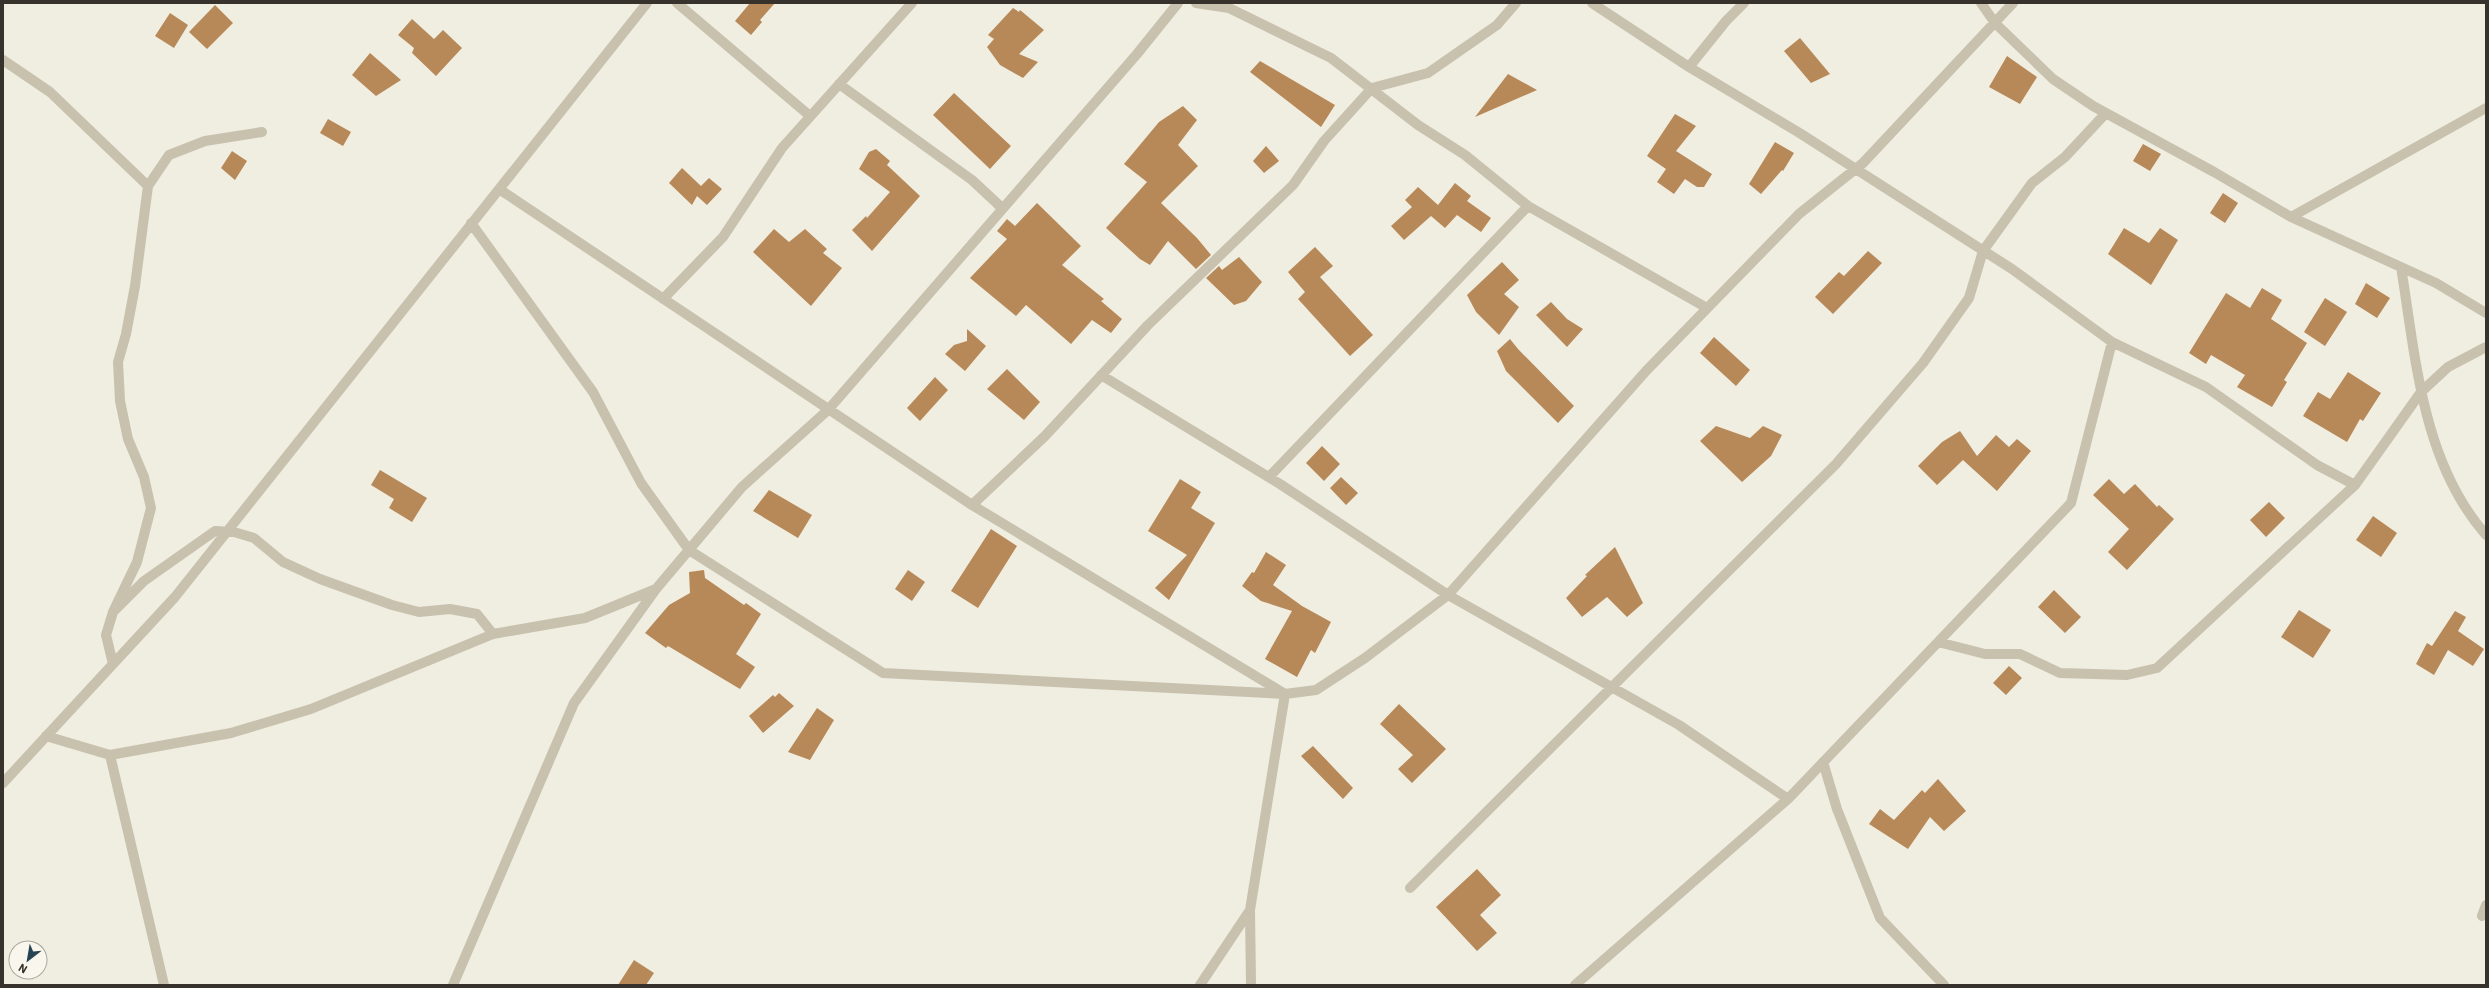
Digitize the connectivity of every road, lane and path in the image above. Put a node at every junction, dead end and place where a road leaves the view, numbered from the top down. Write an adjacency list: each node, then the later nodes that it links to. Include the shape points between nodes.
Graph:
1 (647, 3): 22 (street)
2 (677, 3): 18 (street)
3 (912, 3): 14 (street)
4 (1178, 3): 24 (street, via 1137,54)
5 (1196, 3): 15 (street, via 1229,8 1331,58)
6 (1516, 3): 15 (street, via 1497,25 1428,73)
7 (1592, 3): 13 (street)
8 (1744, 3): 13 (street)
9 (1981, 3): 11 (street)
10 (2013, 3): 11 (street)
11 (1995, 23): 17 (street, via 2053,79); 20 (street, via 1898,128)
12 (3, 60): 21 (street, via 50,92)
13 (1689, 67): 20 (street, via 1798,132)
14 (839, 84): 18 (street); 24 (street, via 972,180)
15 (1372, 88): 23 (street, via 1418,125 1465,155); 34 (street, via 1324,141 1293,185 1148,325)
16 (2486, 108): 25 (street)
17 (2106, 113): 25 (street); 27 (street, via 2065,157 2032,183)
18 (810, 116): 29 (street, via 782,148 723,237)
19 (262, 132): 21 (street, via 204,141 169,155)
20 (1855, 170): 27 (street); 30 (street, via 1799,214)
21 (148, 186): 45 (street, via 135,286 118,362 120,401 128,439 144,477 151,508 137,562)
22 (499, 189): 26 (street); 29 (street)
23 (1528, 206): 30 (street); 37 (street)
24 (1002, 208): 36 (street)
25 (2291, 217): 28 (street)
26 (472, 223): 40 (street); 42 (street, via 593,392 641,483)
27 (1983, 251): 32 (street, via 2012,269); 49 (street, via 1969,298 1923,364 1836,464)
28 (2401, 267): 31 (street, via 2436,283); 35 (street)
29 (663, 299): 36 (street)
30 (1707, 308): 44 (street, via 1646,371)
31 (2486, 313)
32 (2112, 342): 38 (street, via 2206,387 2317,465); 47 (street, via 2071,503)
33 (2486, 347): 35 (street, via 2448,367)
34 (1101, 375): 37 (street); 39 (street, via 1044,436)
35 (2421, 392): 38 (street); 41 (street, via 2439,458 2471,518)
36 (828, 410): 39 (street); 42 (street, via 742,487)
37 (1269, 477): 44 (street)
38 (2355, 485): 47 (street, via 2157,668 2127,675 2060,673 2020,654 1985,654)
39 (972, 505): 50 (street)
40 (227, 531): 45 (street, via 215,531 170,560 144,581); 46 (street, via 254,538 283,562 320,579 392,605 419,612 450,609 477,614); 48 (street, via 175,597)
41 (2486, 535)
42 (689, 550): 43 (street); 50 (street, via 883,673)
43 (656, 589): 46 (street, via 585,618); 61 (street, via 574,703)
44 (1448, 595): 49 (street); 50 (street, via 1365,658 1316,690)
45 (113, 612): 48 (street, via 106,635)
46 (493, 634): 52 (street, via 311,709 231,733)
47 (1938, 642): 53 (street)
48 (113, 664): 51 (street)
49 (1612, 687): 55 (street, via 1679,725); 56 (street)
50 (1285, 694): 58 (street)
51 (46, 736): 52 (street); 54 (street)
52 (110, 755): 60 (street)
53 (1823, 762): 55 (street); 65 (street, via 1837,809 1880,918)
54 (3, 783)
55 (1788, 799): 64 (street)
56 (1410, 888)
57 (2486, 905): 59 (street)
58 (1250, 910): 62 (street); 63 (street)
59 (2482, 916)
60 (164, 985)
61 (453, 985)
62 (1200, 985)
63 (1251, 985)
64 (1575, 985)
65 (1944, 985)

